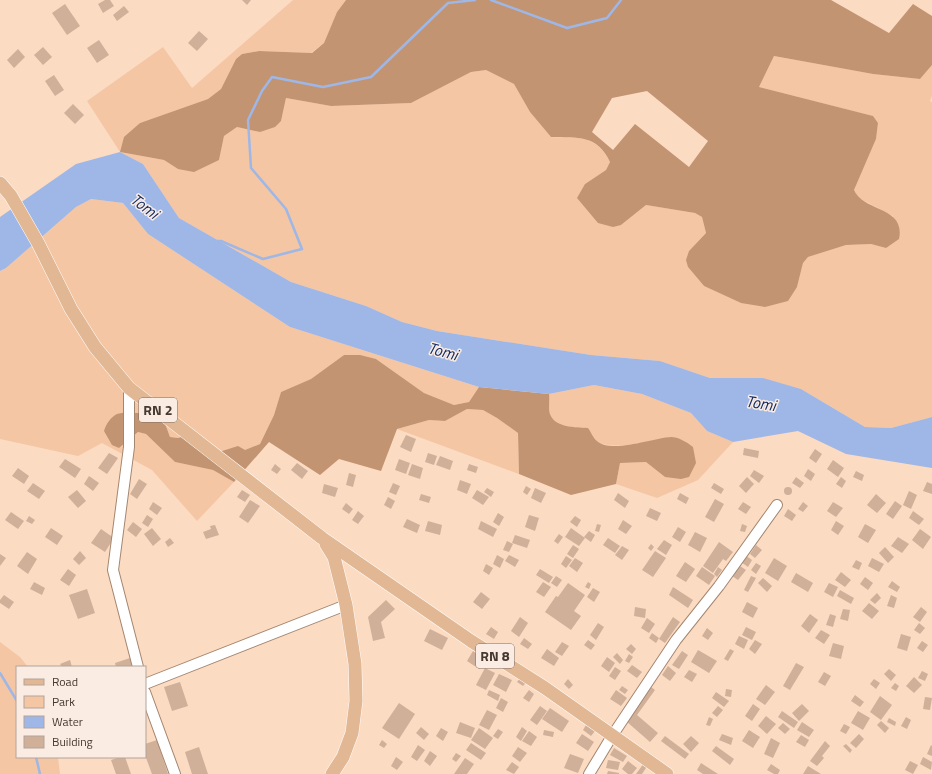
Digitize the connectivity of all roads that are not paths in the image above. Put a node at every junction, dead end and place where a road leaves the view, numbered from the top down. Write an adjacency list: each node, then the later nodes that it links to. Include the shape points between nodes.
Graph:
1 (0, 183): 2 (main road, RN 2, via 11,196 38,243 71,309 95,347)
2 (129, 388): 4 (main road, RN 2); 6 (street, via 129,447 114,570)
3 (777, 505): 9 (street, via 719,586 676,640)
4 (322, 538): 5 (main road, RN 2, via 334,557); 9 (main road, RN 8)
5 (346, 605): 7 (street); 11 (main road, RN 2, via 355,664 356,701 352,733 343,757)
6 (138, 666)
7 (146, 684)
8 (146, 695): 10 (street)
9 (612, 736): 12 (street); 13 (main road, RN 8)
10 (175, 774)
11 (332, 774)
12 (589, 774)
13 (667, 774)

